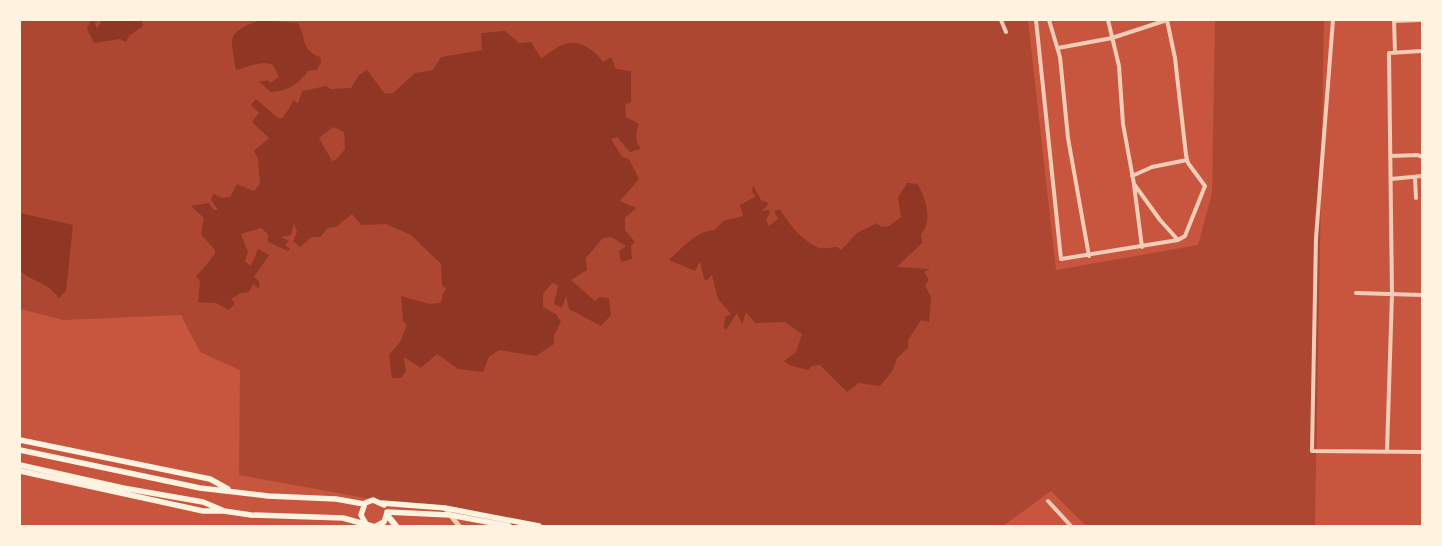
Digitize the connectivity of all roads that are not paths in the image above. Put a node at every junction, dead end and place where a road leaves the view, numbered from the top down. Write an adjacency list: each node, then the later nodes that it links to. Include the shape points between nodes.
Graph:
1 (1001, 20): 9 (street)
2 (1036, 20): 25 (street, via 1061,259)
3 (1049, 20): 11 (street)
4 (1108, 20): 10 (street)
5 (1167, 20): 10 (street); 16 (street, via 1175,58)
6 (1333, 20): 31 (street, via 1316,238 1312,451)
7 (1420, 20): 8 (street)
8 (1394, 21): 13 (street)
9 (1006, 32)
10 (1112, 38): 11 (street); 17 (street, via 1119,66 1123,124)
11 (1058, 48): 25 (street, via 1068,138)
12 (1422, 51): 13 (street)
13 (1395, 53): 14 (street, via 1390,53)
14 (1391, 156): 15 (street); 20 (street)
15 (1422, 157)
16 (1187, 160): 17 (street, via 1152,167); 23 (street, via 1206,186 1185,236)
17 (1132, 176): 21 (street)
18 (1422, 176): 19 (street)
19 (1415, 178): 20 (street); 22 (street)
20 (1391, 180): 27 (street)
21 (1134, 184): 23 (street); 24 (street)
22 (1416, 198)
23 (1178, 240): 24 (street)
24 (1142, 247): 25 (street)
25 (1089, 256)
26 (1356, 293): 27 (street)
27 (1392, 294): 28 (street); 31 (street)
28 (1422, 295)
29 (20, 440): 35 (main road, via 210,479)
30 (20, 450): 35 (main road)
31 (1387, 452): 32 (street)
32 (1422, 452)
33 (20, 465): 40 (main road, via 203,502)
34 (20, 471): 40 (main road, via 203,511)
35 (232, 492): 38 (main road)
36 (1048, 501): 49 (street)
37 (382, 503): 38 (main road, via 373,500); 39 (main road); 41 (main road)
38 (364, 504): 43 (main road, via 361,515)
39 (445, 508): 42 (street); 48 (main road)
40 (224, 511): 43 (main road, via 251,516 342,518)
41 (387, 513): 42 (main road); 44 (main road, via 384,522); 45 (main road)
42 (450, 515): 46 (street); 47 (main road)
43 (365, 522): 44 (main road)
44 (374, 526)
45 (396, 526)
46 (459, 526)
47 (509, 526)
48 (539, 526)
49 (1071, 526)

